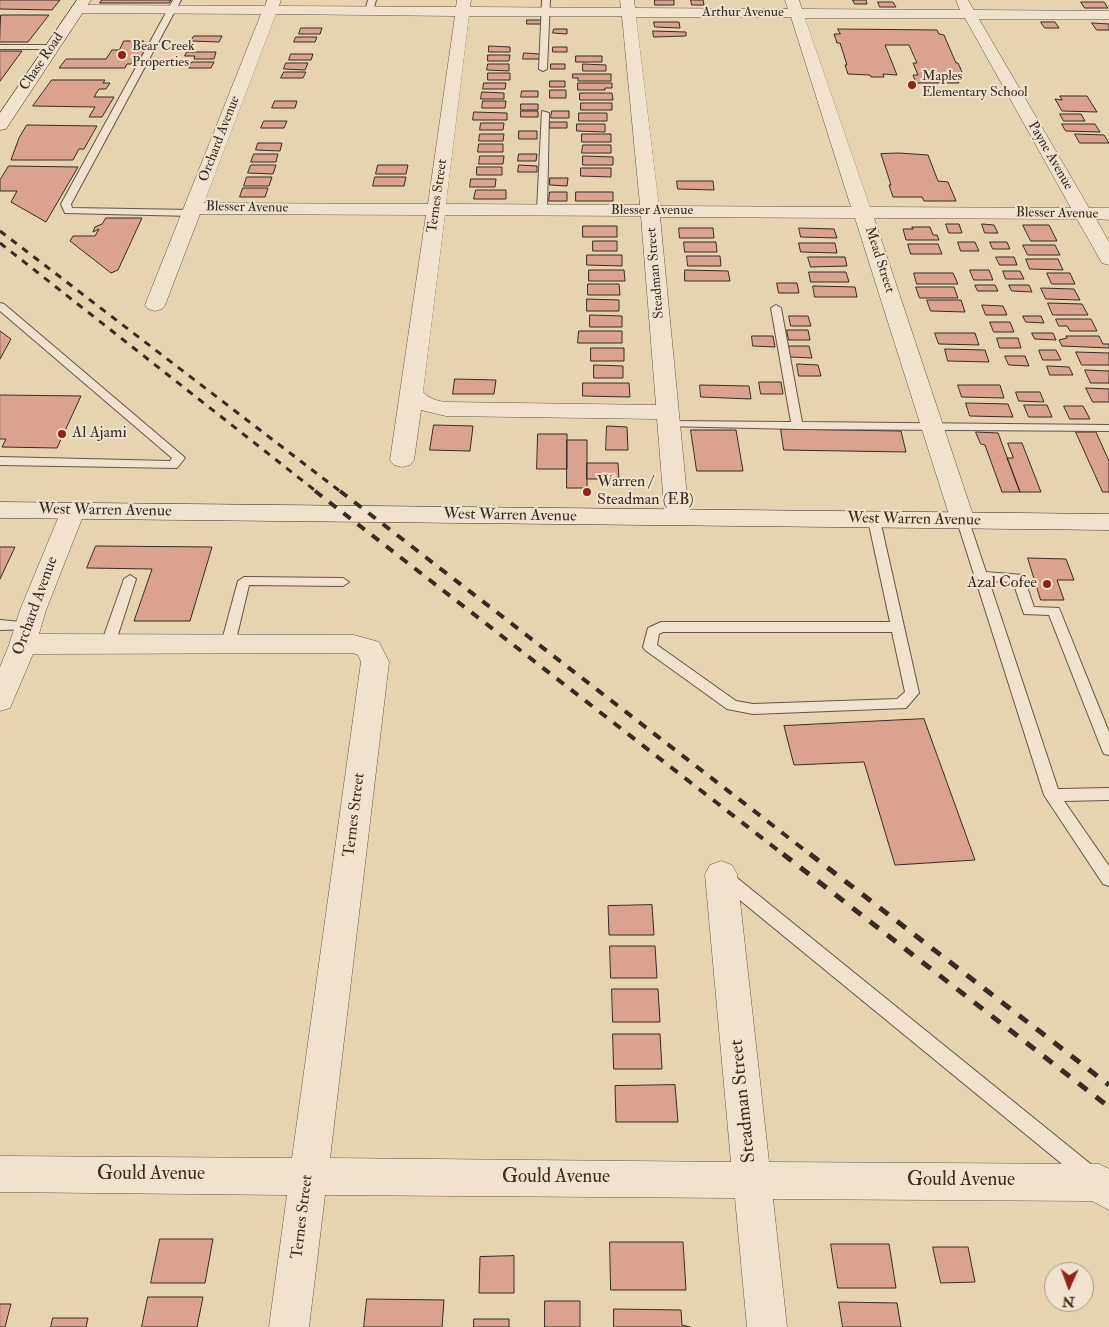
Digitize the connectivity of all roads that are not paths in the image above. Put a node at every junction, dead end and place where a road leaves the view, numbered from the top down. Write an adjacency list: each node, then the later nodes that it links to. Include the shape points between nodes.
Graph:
1 (81, 4): 2 (street, Arthur Avenue); 12 (street, Chase Road)
2 (175, 5): 3 (street, Arthur Avenue); 16 (lane, via 66,204 68,211)
3 (272, 5): 4 (street, Arthur Avenue); 16 (street, Orchard Avenue)
4 (371, 5): 5 (street, Arthur Avenue)
5 (463, 6): 6 (street, Arthur Avenue); 17 (street, Ternes Street)
6 (545, 6): 7 (street, Arthur Avenue); 13 (lane)
7 (628, 6): 8 (street, Arthur Avenue); 19 (street, Steadman Street)
8 (794, 6): 9 (street, Arthur Avenue); 20 (street, Mead Street)
9 (965, 7): 10 (street, Arthur Avenue); 21 (street, Payne Avenue)
10 (1109, 15)
11 (0, 47): 12 (lane)
12 (52, 47): 15 (street, Chase Road)
13 (543, 69)
14 (545, 113): 18 (lane)
15 (0, 125)
16 (193, 210): 17 (street, Blesser Avenue); 24 (street, Orchard Avenue)
17 (436, 210): 18 (street, Blesser Avenue); 27 (street, Ternes Street)
18 (542, 210): 19 (street, Blesser Avenue)
19 (650, 211): 20 (street, Blesser Avenue); 28 (street, Steadman Street)
20 (863, 212): 21 (street, Blesser Avenue); 30 (street, Mead Street)
21 (1083, 214): 22 (street, Blesser Avenue); 23 (street, Payne Avenue)
22 (1109, 214)
23 (1109, 259)
24 (154, 305)
25 (0, 306): 33 (lane, via 179,458 173,465)
26 (776, 308): 29 (lane)
27 (412, 393): 28 (street, via 417,401 446,409); 32 (street, Ternes Street)
28 (667, 418): 29 (lane); 36 (street, Steadman Street)
29 (797, 426): 30 (lane)
30 (934, 428): 31 (lane); 38 (street, Mead Street)
31 (1109, 428)
32 (402, 460)
33 (0, 461)
34 (0, 510): 35 (street, West Warren Avenue)
35 (73, 511): 36 (street, West Warren Avenue); 44 (street, Orchard Avenue)
36 (677, 517): 37 (street, West Warren Avenue)
37 (874, 520): 38 (street, West Warren Avenue); 43 (lane)
38 (963, 521): 39 (street, West Warren Avenue); 40 (lane)
39 (1109, 522)
40 (980, 576): 48 (lane, via 1018,578 1029,611 1054,611); 50 (lane)
41 (130, 579): 45 (lane)
42 (343, 582): 46 (lane, via 244,581)
43 (898, 627): 43 (lane, via 912,693 901,704 753,709 732,705 650,647 653,631 662,626)
44 (17, 632): 45 (street, Ternes Street); 47 (street, Orchard Avenue)
45 (108, 644): 46 (street, Ternes Street)
46 (228, 644): 54 (street, Ternes Street, via 362,645 369,649 375,662)
47 (0, 701)
48 (1109, 750)
49 (1109, 794): 50 (lane)
50 (1052, 795): 52 (lane)
51 (721, 874): 55 (street, Steadman Street); 56 (lane)
52 (1109, 879)
53 (0, 1174): 54 (street, Gould Avenue)
54 (308, 1176): 55 (street, Gould Avenue); 57 (street, Ternes Street)
55 (752, 1180): 56 (street, Gould Avenue); 58 (street, Steadman Street)
56 (1104, 1187)
57 (289, 1327)
58 (767, 1327)

